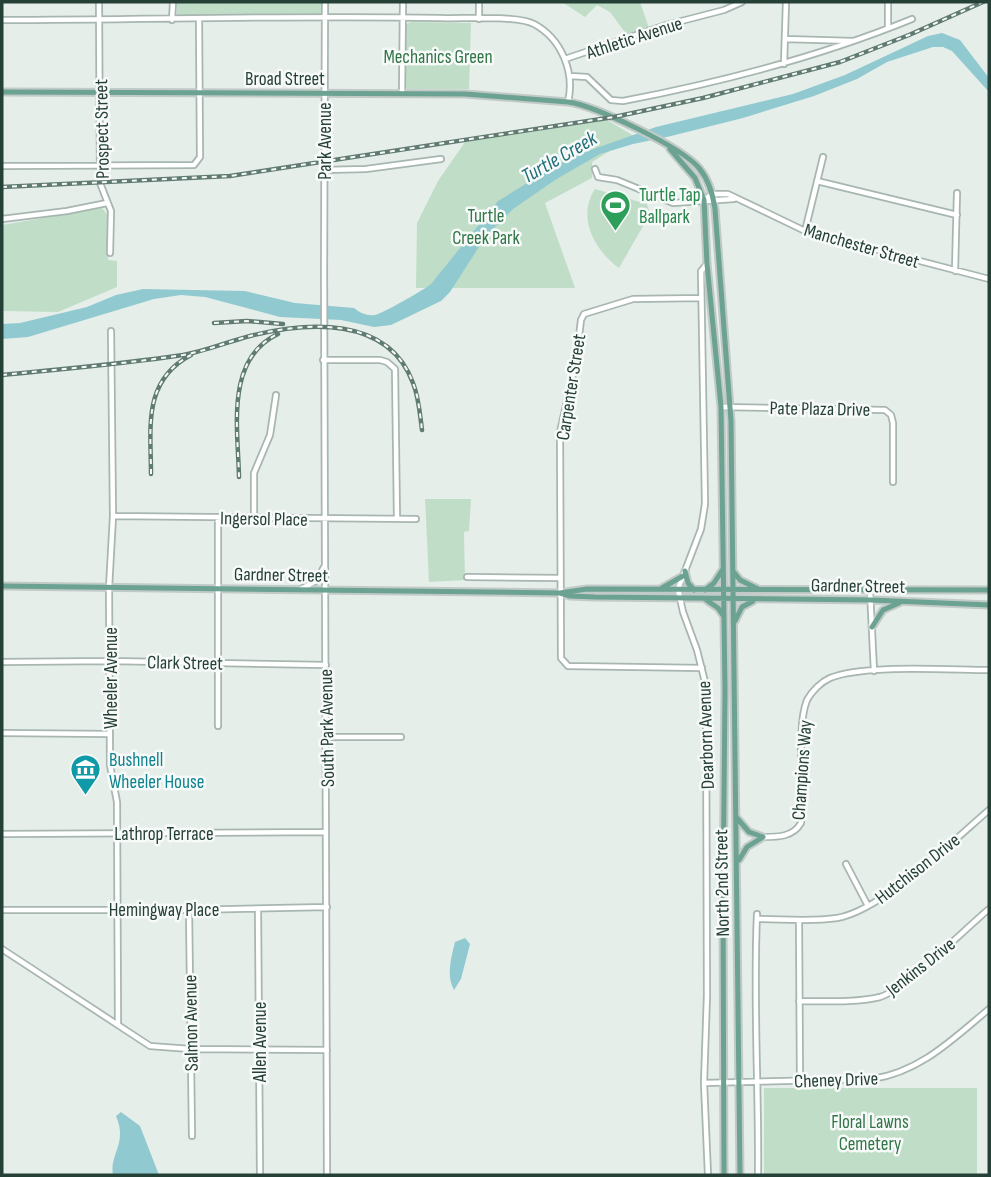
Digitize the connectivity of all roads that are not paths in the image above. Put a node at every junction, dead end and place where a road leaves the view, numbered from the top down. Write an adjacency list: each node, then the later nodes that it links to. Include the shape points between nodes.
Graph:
1 (99, 2): 11 (street, Prospect Street)
2 (173, 2): 16 (street)
3 (325, 2): 9 (street, Park Avenue)
4 (402, 2): 10 (street)
5 (479, 2): 13 (street)
6 (742, 2): 20 (street, Athletic Avenue)
7 (786, 2): 18 (street)
8 (888, 2): 17 (street)
9 (325, 18): 10 (street); 12 (street); 26 (street, Park Avenue)
10 (402, 18): 13 (street); 27 (street)
11 (99, 19): 15 (street); 16 (street); 24 (street, Prospect Street)
12 (199, 19): 16 (street); 25 (street)
13 (479, 19): 20 (street, via 532,23)
14 (912, 19): 17 (street)
15 (2, 20)
16 (173, 20)
17 (888, 28): 19 (street)
18 (785, 39): 19 (street); 21 (street)
19 (858, 41): 21 (street)
20 (565, 60): 22 (street)
21 (784, 64): 22 (street, via 619,101 611,100 591,80)
22 (570, 76): 28 (street)
23 (2, 92): 24 (main road, Broad Street)
24 (100, 93): 25 (main road, Broad Street); 33 (street, Prospect Street)
25 (199, 94): 26 (main road, Broad Street); 33 (street, via 197,164)
26 (324, 94): 27 (main road, Broad Street); 35 (street, Park Avenue)
27 (402, 94): 28 (main road, Broad Street, via 475,94)
28 (568, 102): 29 (main road, Broad Street, via 583,104)
29 (665, 145): 38 (main road, via 699,168); 39 (main road, via 695,178)
30 (823, 157): 36 (street)
31 (442, 159): 35 (street)
32 (2, 166): 33 (street)
33 (100, 166): 40 (street, Prospect Street)
34 (595, 169): 39 (street, Manchester Street, via 598,177 673,203)
35 (324, 170): 48 (street, Park Avenue)
36 (817, 181): 41 (street); 43 (street)
37 (957, 193): 41 (street)
38 (713, 198): 39 (street, Manchester Street); 43 (street, Manchester Street, via 739,199); 54 (main road, North 2nd Street)
39 (704, 200): 45 (main road, North 2nd Street)
40 (107, 202): 42 (street); 44 (street, Prospect Street)
41 (957, 215): 46 (street)
42 (2, 219)
43 (805, 231): 46 (street, Manchester Street)
44 (110, 253)
45 (706, 264): 49 (street, Dearborn Avenue, via 701,271); 53 (main road, North 2nd Street)
46 (955, 271): 47 (street, Manchester Street)
47 (989, 279)
48 (323, 280): 51 (street, South Park Avenue)
49 (701, 298): 65 (street, Dearborn Avenue, via 705,504); 67 (street, Carpenter Street, via 633,299 584,314 560,432)
50 (111, 331): 56 (street, Wheeler Avenue)
51 (323, 360): 59 (street, South Park Avenue); 60 (street, via 380,360 390,364 396,374)
52 (276, 395): 58 (street, via 270,435 254,473)
53 (721, 407): 54 (street, Pate Plaza Drive); 63 (main road, North 2nd Street)
54 (730, 407): 55 (street, Pate Plaza Drive, via 885,410 892,423); 64 (main road, North 2nd Street)
55 (893, 482)
56 (113, 516): 57 (street, Ingersol Place); 69 (street, Wheeler Avenue)
57 (218, 517): 58 (street, Ingersol Place); 70 (street)
58 (254, 518): 59 (street, Ingersol Place)
59 (326, 518): 60 (street, Ingersol Place); 62 (street, South Park Avenue)
60 (397, 519): 61 (street, Ingersol Place)
61 (416, 519)
62 (325, 567): 73 (street, via 316,581); 80 (street, South Park Avenue)
63 (723, 569): 75 (main road); 76 (main road, North 2nd Street)
64 (733, 571): 77 (main road, North 2nd Street); 78 (main road, via 742,582)
65 (684, 573): 71 (main road); 72 (street, Dearborn Avenue); 74 (main road)
66 (467, 577): 67 (street)
67 (560, 578): 82 (street, Carpenter Street)
68 (2, 586): 69 (main road, Gardner Street)
69 (109, 588): 70 (main road, Gardner Street); 94 (street, Wheeler Avenue)
70 (217, 589): 73 (main road, Gardner Street); 96 (street)
71 (659, 589): 72 (main road, Gardner Street); 82 (main road, Gardner Street)
72 (678, 589): 74 (main road, Gardner Street); 83 (street, Dearborn Avenue)
73 (299, 590): 80 (main road, Gardner Street)
74 (694, 590): 75 (main road, Gardner Street)
75 (705, 590): 76 (main road, Gardner Street)
76 (724, 590): 77 (main road, Gardner Street); 85 (main road, North 2nd Street)
77 (733, 590): 78 (main road, Gardner Street); 86 (main road, North 2nd Street)
78 (761, 590): 81 (main road, Gardner Street)
79 (989, 590): 81 (main road, Gardner Street)
80 (325, 591): 82 (main road, Gardner Street); 97 (street, South Park Avenue)
81 (870, 591): 88 (street)
82 (560, 593): 83 (main road, Gardner Street); 98 (street, Carpenter Street, via 560,656 571,667)
83 (679, 599): 84 (main road, Gardner Street); 98 (street, Dearborn Avenue)
84 (705, 599): 85 (main road, Gardner Street); 91 (main road)
85 (724, 599): 86 (main road, Gardner Street); 91 (main road, North 2nd Street)
86 (733, 599): 87 (main road, Gardner Street); 92 (main road, North 2nd Street)
87 (756, 599): 88 (main road, Gardner Street); 92 (main road, via 742,607)
88 (870, 600): 89 (main road, Gardner Street); 93 (street)
89 (902, 601): 90 (main road, Gardner Street); 93 (main road, via 883,610)
90 (989, 605)
91 (724, 617): 133 (main road, North 2nd Street)
92 (733, 624): 107 (main road, North 2nd Street)
93 (872, 627): 100 (street)
94 (110, 661): 95 (street, Clark Street); 96 (street, Clark Street); 103 (street, Wheeler Avenue)
95 (2, 662)
96 (216, 662): 97 (street, Clark Street); 101 (street)
97 (326, 665): 104 (street, South Park Avenue)
98 (702, 668): 132 (street, Dearborn Avenue, via 706,686)
99 (989, 670): 100 (street, Champions Way)
100 (874, 671): 111 (street, Champions Way, via 830,678 807,700 801,822 790,834)
101 (218, 726)
102 (2, 733): 103 (street)
103 (110, 734): 109 (street, Wheeler Avenue)
104 (327, 737): 105 (street); 108 (street, South Park Avenue)
105 (401, 737)
106 (989, 810): 114 (street, Hutchison Drive)
107 (736, 817): 111 (main road, via 749,832); 112 (main road, North 2nd Street)
108 (327, 832): 109 (street, Lathrop Terrace); 115 (street, South Park Avenue)
109 (118, 833): 110 (street, Lathrop Terrace); 116 (street, Wheeler Avenue)
110 (2, 834)
111 (763, 837): 112 (main road, via 747,847)
112 (737, 863): 131 (main road, North 2nd Street)
113 (846, 864): 114 (street)
114 (868, 906): 121 (street, Hutchison Drive, via 839,918)
115 (327, 907): 117 (street, Hemingway Place); 128 (street, South Park Avenue)
116 (118, 909): 119 (street, Hemingway Place); 120 (street, Hemingway Place); 125 (street, Wheeler Avenue)
117 (258, 909): 120 (street, Hemingway Place); 126 (street, Allen Avenue)
118 (989, 909): 123 (street, Jenkins Drive, via 883,996 858,1001)
119 (2, 910)
120 (189, 910): 127 (street, Salmon Avenue)
121 (799, 920): 123 (street); 130 (street, Hutchison Drive, via 757,917 754,1021)
122 (2, 949): 125 (street)
123 (799, 1000): 129 (street)
124 (989, 1009): 129 (street, Cheney Drive, via 946,1045 906,1070 872,1079)
125 (118, 1025): 127 (street, via 150,1046)
126 (260, 1048): 127 (street); 128 (street); 135 (street, Allen Avenue)
127 (190, 1049): 134 (street, Salmon Avenue)
128 (327, 1050): 136 (street, South Park Avenue)
129 (800, 1080): 130 (street, Cheney Drive)
130 (759, 1081): 131 (street, Cheney Drive); 140 (street)
131 (739, 1082): 133 (street, Cheney Drive); 139 (main road, North 2nd Street)
132 (704, 1083): 133 (street, Cheney Drive); 137 (street, Dearborn Avenue)
133 (724, 1083): 138 (main road, North 2nd Street)
134 (192, 1136)
135 (260, 1175)
136 (327, 1175)
137 (708, 1175)
138 (724, 1175)
139 (740, 1175)
140 (758, 1175)

